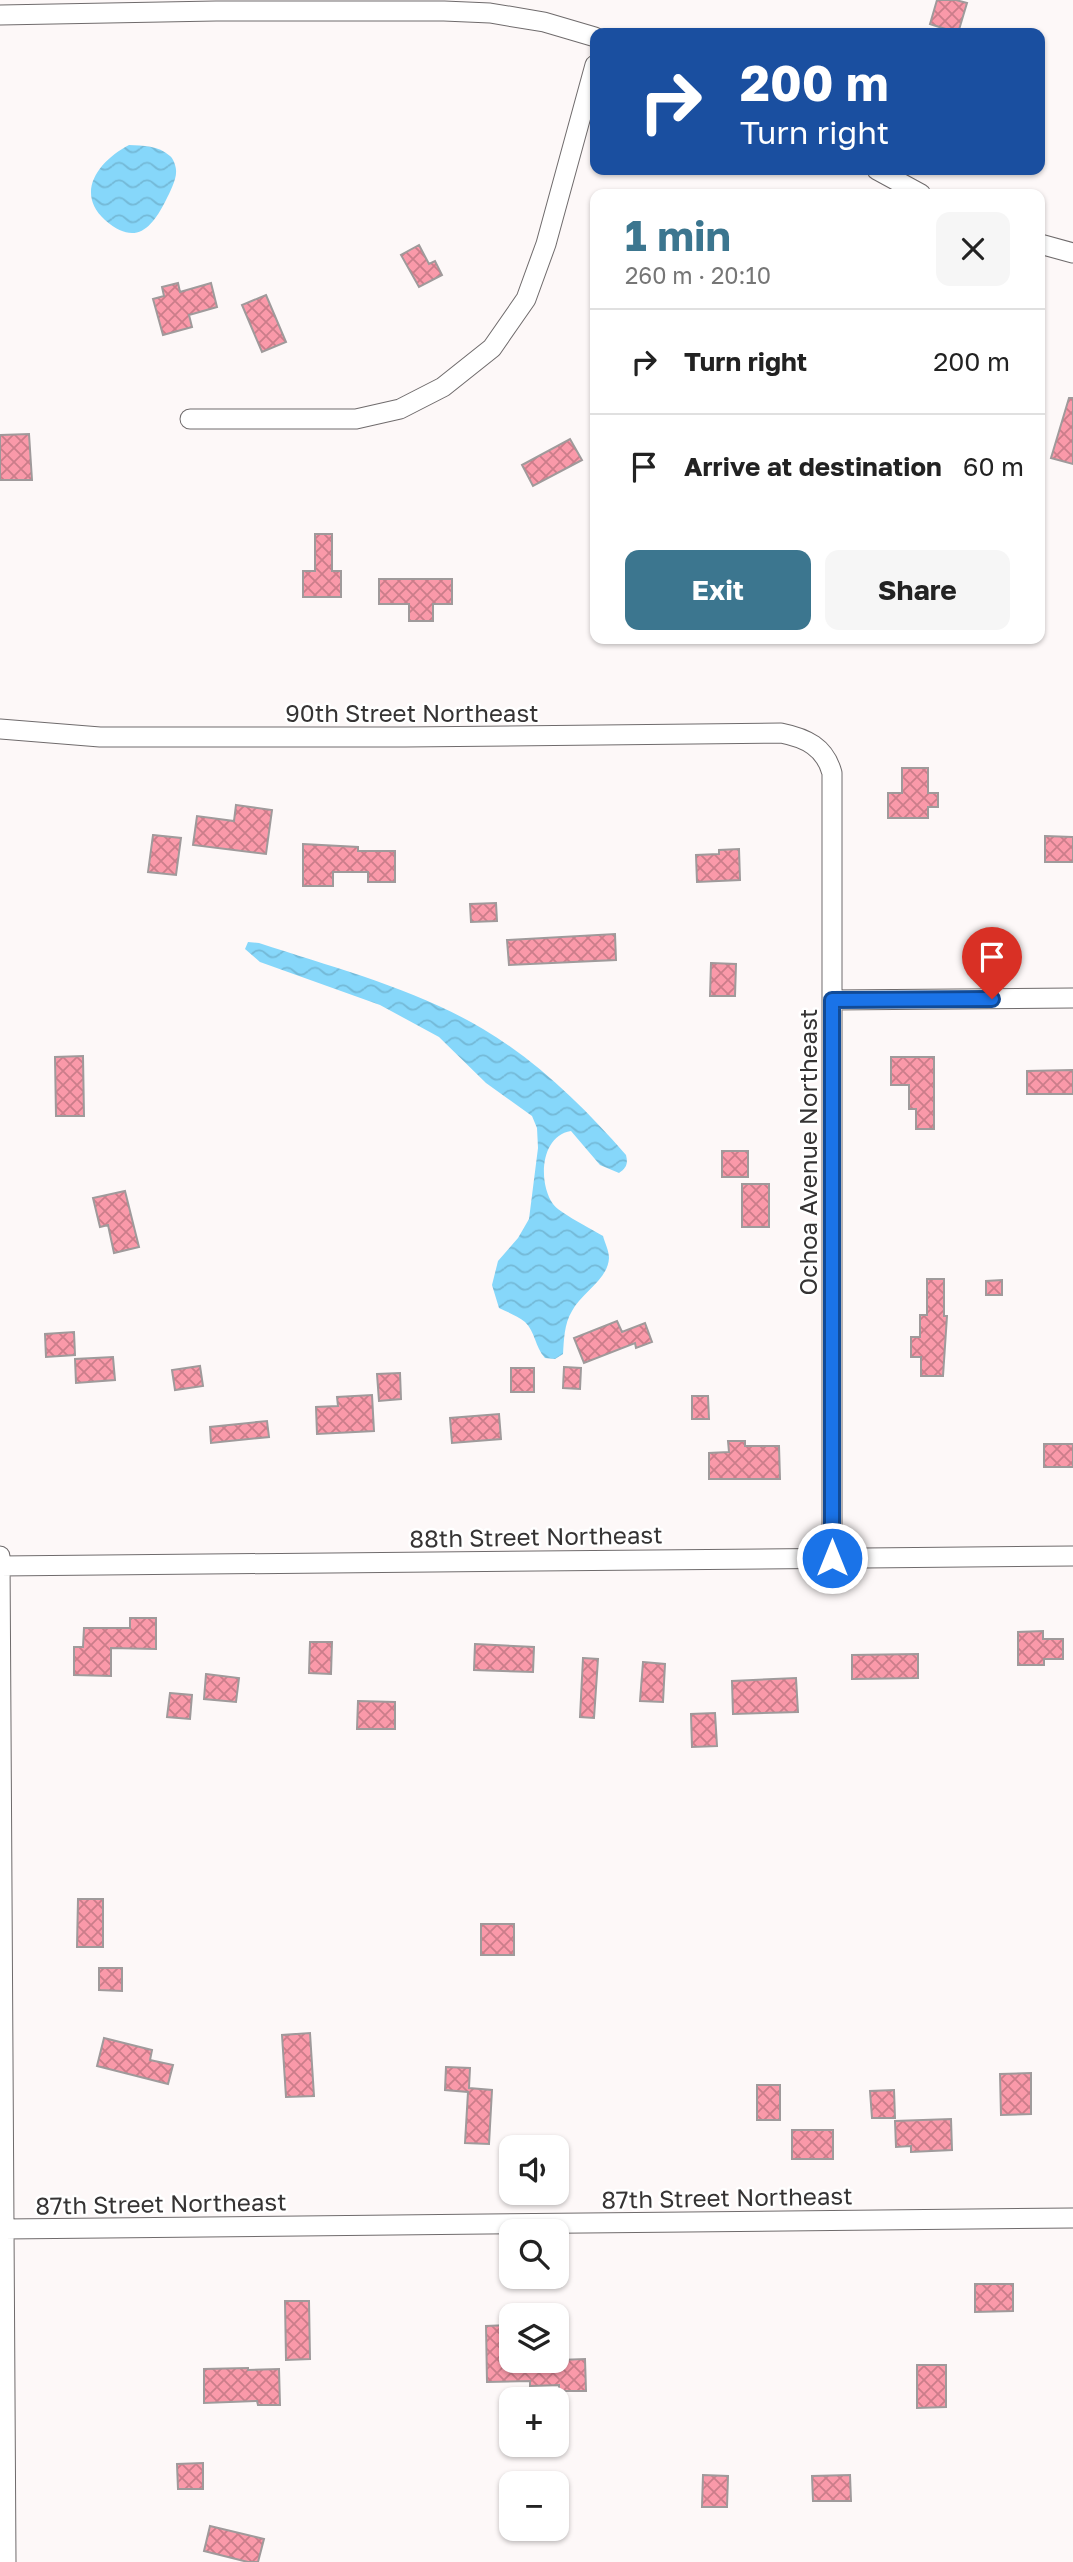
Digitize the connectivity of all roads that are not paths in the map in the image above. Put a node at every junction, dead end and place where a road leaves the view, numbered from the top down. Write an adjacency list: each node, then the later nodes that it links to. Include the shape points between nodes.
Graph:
1 (220, 5): 2 (street); 3 (street, via 490,13)
2 (0, 15)
3 (590, 36)
4 (590, 83): 9 (street, via 546,244 526,299 492,348 443,387 400,409 356,419)
5 (886, 175): 6 (street)
6 (911, 189)
7 (1045, 245): 8 (street)
8 (1073, 253)
9 (190, 419)
10 (0, 729): 11 (street, 90th Street Northeast, via 100,737 781,733 798,736)
11 (820, 750): 13 (street, Ochoa Avenue Northeast, via 832,773)
12 (1073, 998): 13 (street)
13 (832, 1000): 16 (street, Ochoa Avenue Northeast)
14 (0, 1556): 17 (street)
15 (1073, 1556): 16 (street, 88th Street Northeast)
16 (832, 1558): 17 (street, 88th Street Northeast)
17 (1, 1566): 18 (street)
18 (1, 1867): 20 (street)
19 (1073, 2218): 20 (street, 87th Street Northeast)
20 (5, 2229): 21 (street)
21 (6, 2562)

